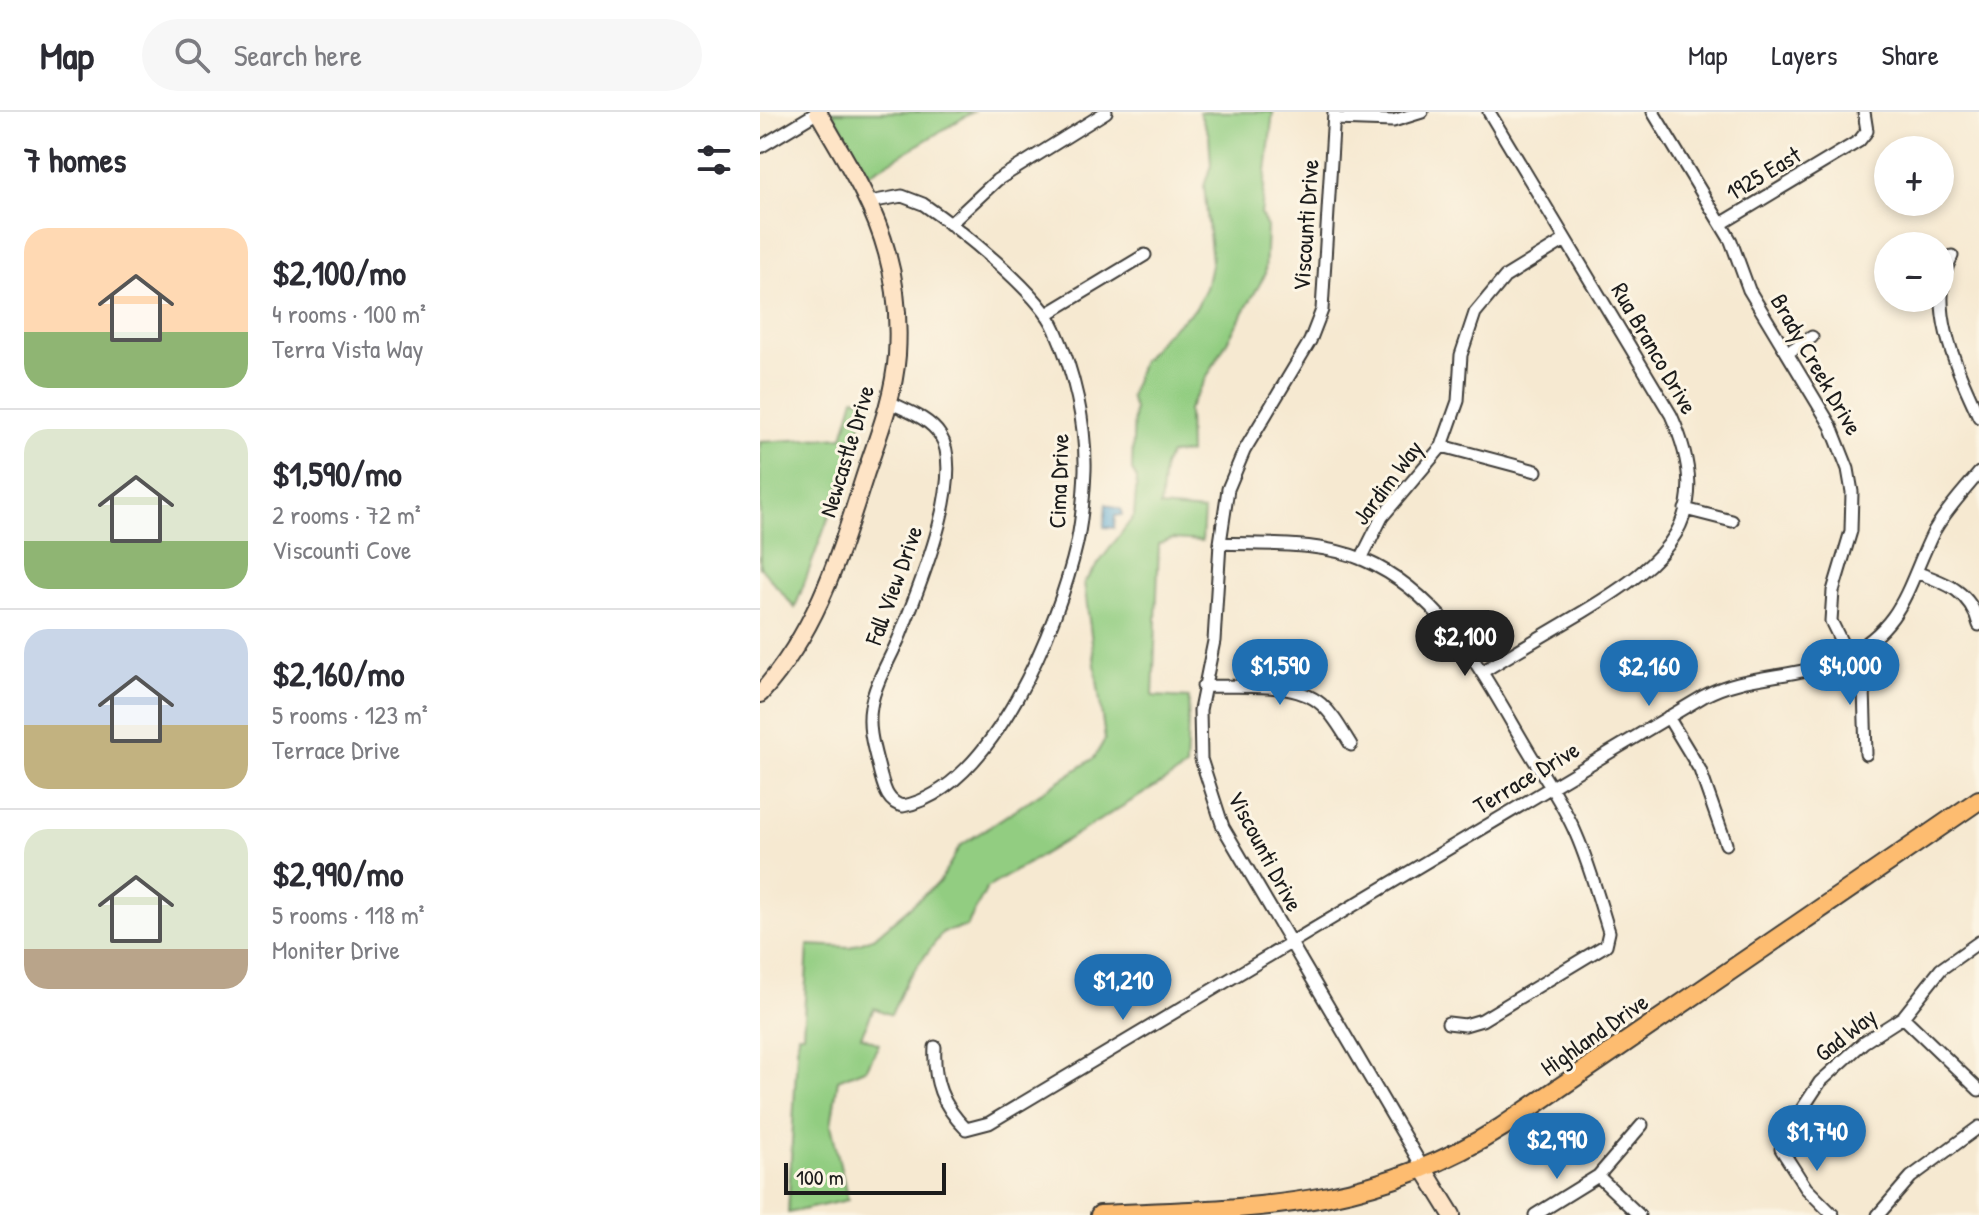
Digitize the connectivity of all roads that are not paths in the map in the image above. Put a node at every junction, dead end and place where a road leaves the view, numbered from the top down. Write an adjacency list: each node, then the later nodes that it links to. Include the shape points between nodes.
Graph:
1 (818, 112): 8 (street); 9 (street, Newcastle Drive)
2 (1106, 112): 10 (street, via 997,180)
3 (1422, 112): 7 (street, via 1393,121)
4 (1489, 112): 12 (street, Rua Branco Drive)
5 (1653, 112): 11 (street, Brady Creek Drive)
6 (1864, 112): 11 (street, 1925 East, via 1867,131 1859,141)
7 (1334, 116): 25 (street, Viscounti Drive, via 1322,310 1310,341 1235,469)
8 (760, 147)
9 (870, 202): 10 (street, Cima Drive, via 902,196); 18 (street, Newcastle Drive, via 888,254 896,307 897,356)
10 (950, 224): 15 (street, Cima Drive)
11 (1721, 224): 17 (street, Brady Creek Drive, via 1749,290)
12 (1565, 240): 20 (street, Jardim Way, via 1505,277 1475,313 1461,355 1458,401); 23 (street, Rua Branco Drive, via 1681,437 1688,472)
13 (1145, 255): 15 (street)
14 (1945, 312): 19 (street, via 1958,372)
15 (1047, 314): 38 (street, Cima Drive, via 1071,380 1084,440 1074,554 1034,667 986,742 942,788 911,804)
16 (1812, 337): 17 (street)
17 (1787, 353): 29 (street, Brady Creek Drive, via 1831,426 1848,469 1851,531 1831,606 1831,621)
18 (889, 402): 32 (street, Newcastle Drive, via 824,596 793,654); 38 (street, Fall View Drive, via 940,435 950,480 903,629 871,705 871,737 887,795)
19 (1979, 417)
20 (1442, 446): 21 (street); 26 (street, Jardim Way, via 1382,517)
21 (1536, 471)
22 (1979, 473): 27 (street, Terrace Drive, via 1936,528)
23 (1685, 509): 24 (street); 30 (street, Rua Branco Drive, via 1664,552 1648,570)
24 (1732, 521)
25 (1220, 543): 26 (street, via 1314,547); 31 (street, Viscounti Drive, via 1214,641)
26 (1361, 559): 30 (street, via 1428,603)
27 (1918, 573): 28 (street, via 1957,589); 29 (street, Terrace Drive, via 1900,609)
28 (1979, 625)
29 (1847, 656): 33 (street, Terrace Drive, via 1812,670 1733,683); 35 (street, Brady Creek Drive, via 1866,696)
30 (1482, 672): 36 (street)
31 (1203, 686): 34 (street, via 1285,690 1310,697 1333,717); 41 (street, Viscounti Drive, via 1201,759 1213,805)
32 (760, 694)
33 (1668, 717): 36 (street, Terrace Drive); 39 (street, via 1700,770)
34 (1351, 745)
35 (1866, 754)
36 (1551, 788): 41 (street, Terrace Drive); 43 (street, via 1582,848 1609,932 1606,945 1482,1020)
37 (1979, 800): 48 (main road, Highland Drive, via 1502,1127)
38 (896, 805)
39 (1726, 844)
40 (1979, 942): 42 (street, Gad Way, via 1941,969)
41 (1292, 944): 44 (street, Terrace Drive, via 978,1127 966,1129 940,1093); 48 (street, Viscounti Drive)
42 (1903, 1017): 45 (street); 54 (street, Gad Way, via 1864,1042 1820,1082 1781,1149 1806,1188)
43 (1448, 1023)
44 (935, 1047)
45 (1979, 1090)
46 (1642, 1125): 49 (street)
47 (1979, 1127): 55 (street, via 1911,1177)
48 (1423, 1168): 50 (main road, Highland Drive, via 1291,1205); 51 (street)
49 (1598, 1176): 52 (street); 53 (street)
50 (1100, 1215)
51 (1452, 1215)
52 (1535, 1215)
53 (1639, 1215)
54 (1833, 1215)
55 (1878, 1215)

